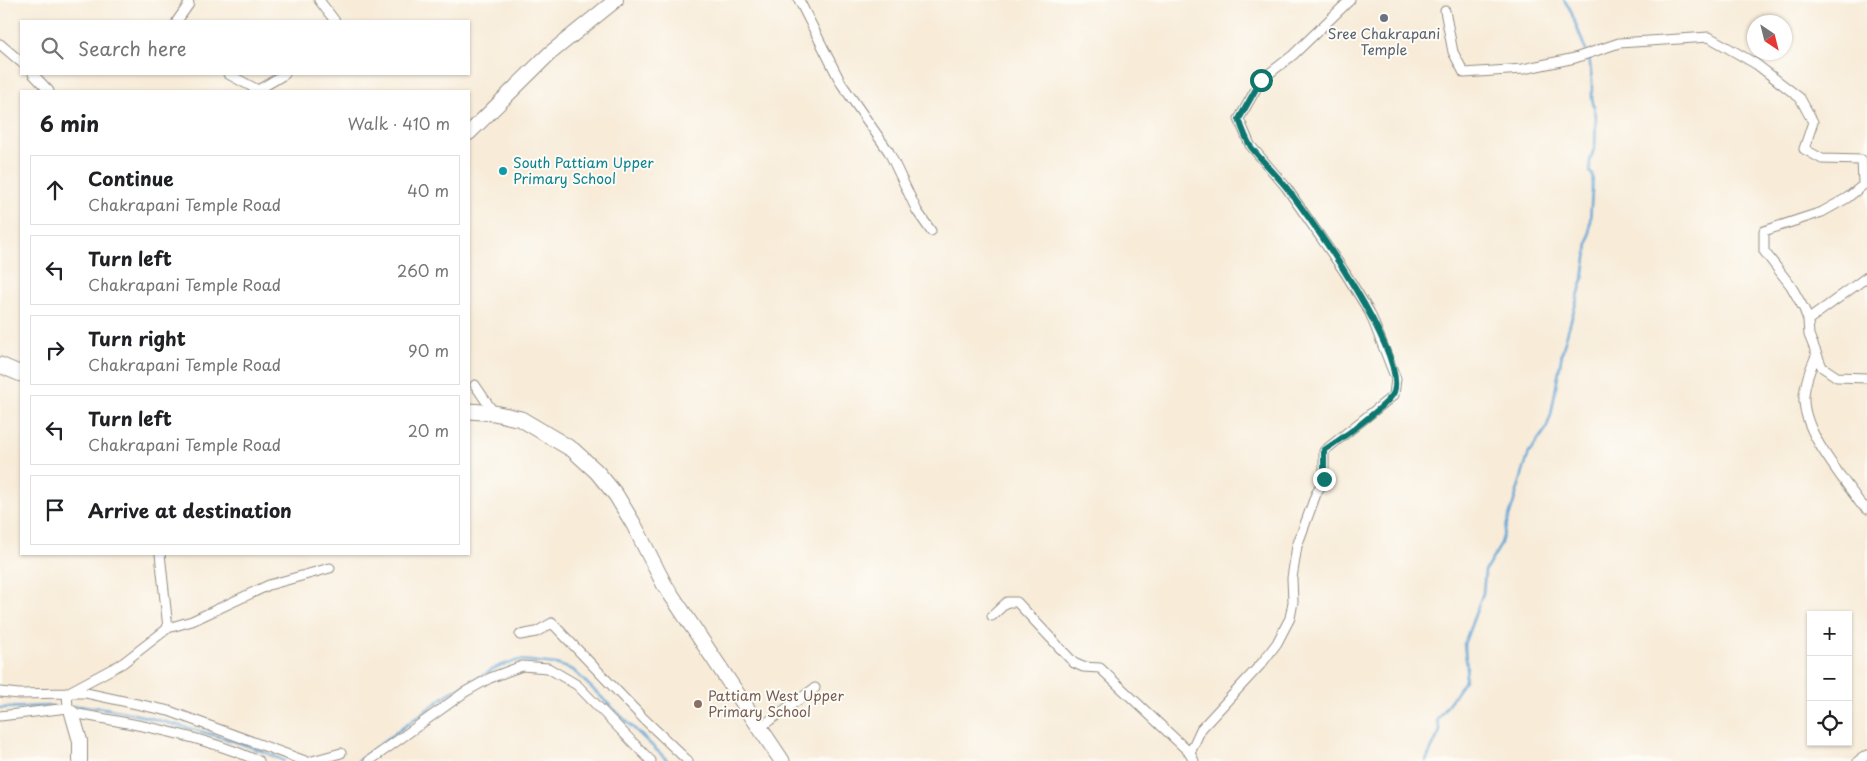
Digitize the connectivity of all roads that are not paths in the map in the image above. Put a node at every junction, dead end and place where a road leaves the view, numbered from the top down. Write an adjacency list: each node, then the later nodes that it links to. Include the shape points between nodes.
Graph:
1 (188, 0): 7 (street)
2 (319, 0): 8 (street)
3 (616, 0): 16 (main road, via 549,54)
4 (799, 0): 18 (street, via 841,83 888,152 917,211)
5 (1350, 0): 42 (street, via 1261,80 1239,119 1250,145 1296,200 1370,313 1396,379 1394,394 1324,450 1324,479 1297,546 1290,618 1262,663 1201,729)
6 (1445, 11): 17 (street, via 1453,52 1464,73 1523,69 1574,58 1619,43 1709,37 1756,64 1800,98 1813,122 1804,149 1822,158 1862,160)
7 (178, 20)
8 (334, 20)
9 (0, 44): 10 (street)
10 (20, 61)
11 (34, 75): 14 (street)
12 (230, 75): 15 (street)
13 (283, 75): 15 (street)
14 (48, 90)
15 (259, 90)
16 (470, 132)
17 (1865, 183): 20 (street, via 1822,212 1764,231 1764,251 1791,286)
18 (931, 231)
19 (1867, 277): 20 (street)
20 (1808, 320): 21 (street)
21 (1816, 356): 24 (street, via 1822,368 1837,377); 28 (street, via 1806,382 1805,412 1817,440)
22 (0, 365): 23 (main road)
23 (20, 374)
24 (1867, 378)
25 (476, 385): 27 (street)
26 (470, 412): 27 (main road)
27 (494, 413): 39 (main road, via 521,419 573,450 597,472 616,495 664,584)
28 (1867, 509)
29 (160, 555): 32 (street)
30 (330, 568): 32 (street, via 270,586 192,621)
31 (992, 616): 42 (street, via 1007,602 1017,602 1074,663 1100,668)
32 (168, 628): 36 (street, via 123,663)
33 (520, 635): 49 (street, via 536,632 552,623)
34 (815, 688): 39 (street)
35 (0, 692): 36 (street)
36 (67, 693): 37 (street); 45 (street, via 86,693 169,711)
37 (70, 711): 38 (street); 43 (main road, via 80,741); 44 (street, via 138,724 229,748)
38 (0, 716)
39 (759, 728): 50 (main road)
40 (340, 753): 46 (street)
41 (1867, 755): 51 (street)
42 (1192, 757)
43 (80, 761)
44 (259, 761)
45 (305, 761)
46 (312, 761)
47 (369, 761): 48 (street, via 465,692 522,666 548,668 577,685)
48 (651, 761)
49 (688, 761)
50 (782, 761)
51 (1858, 761)

